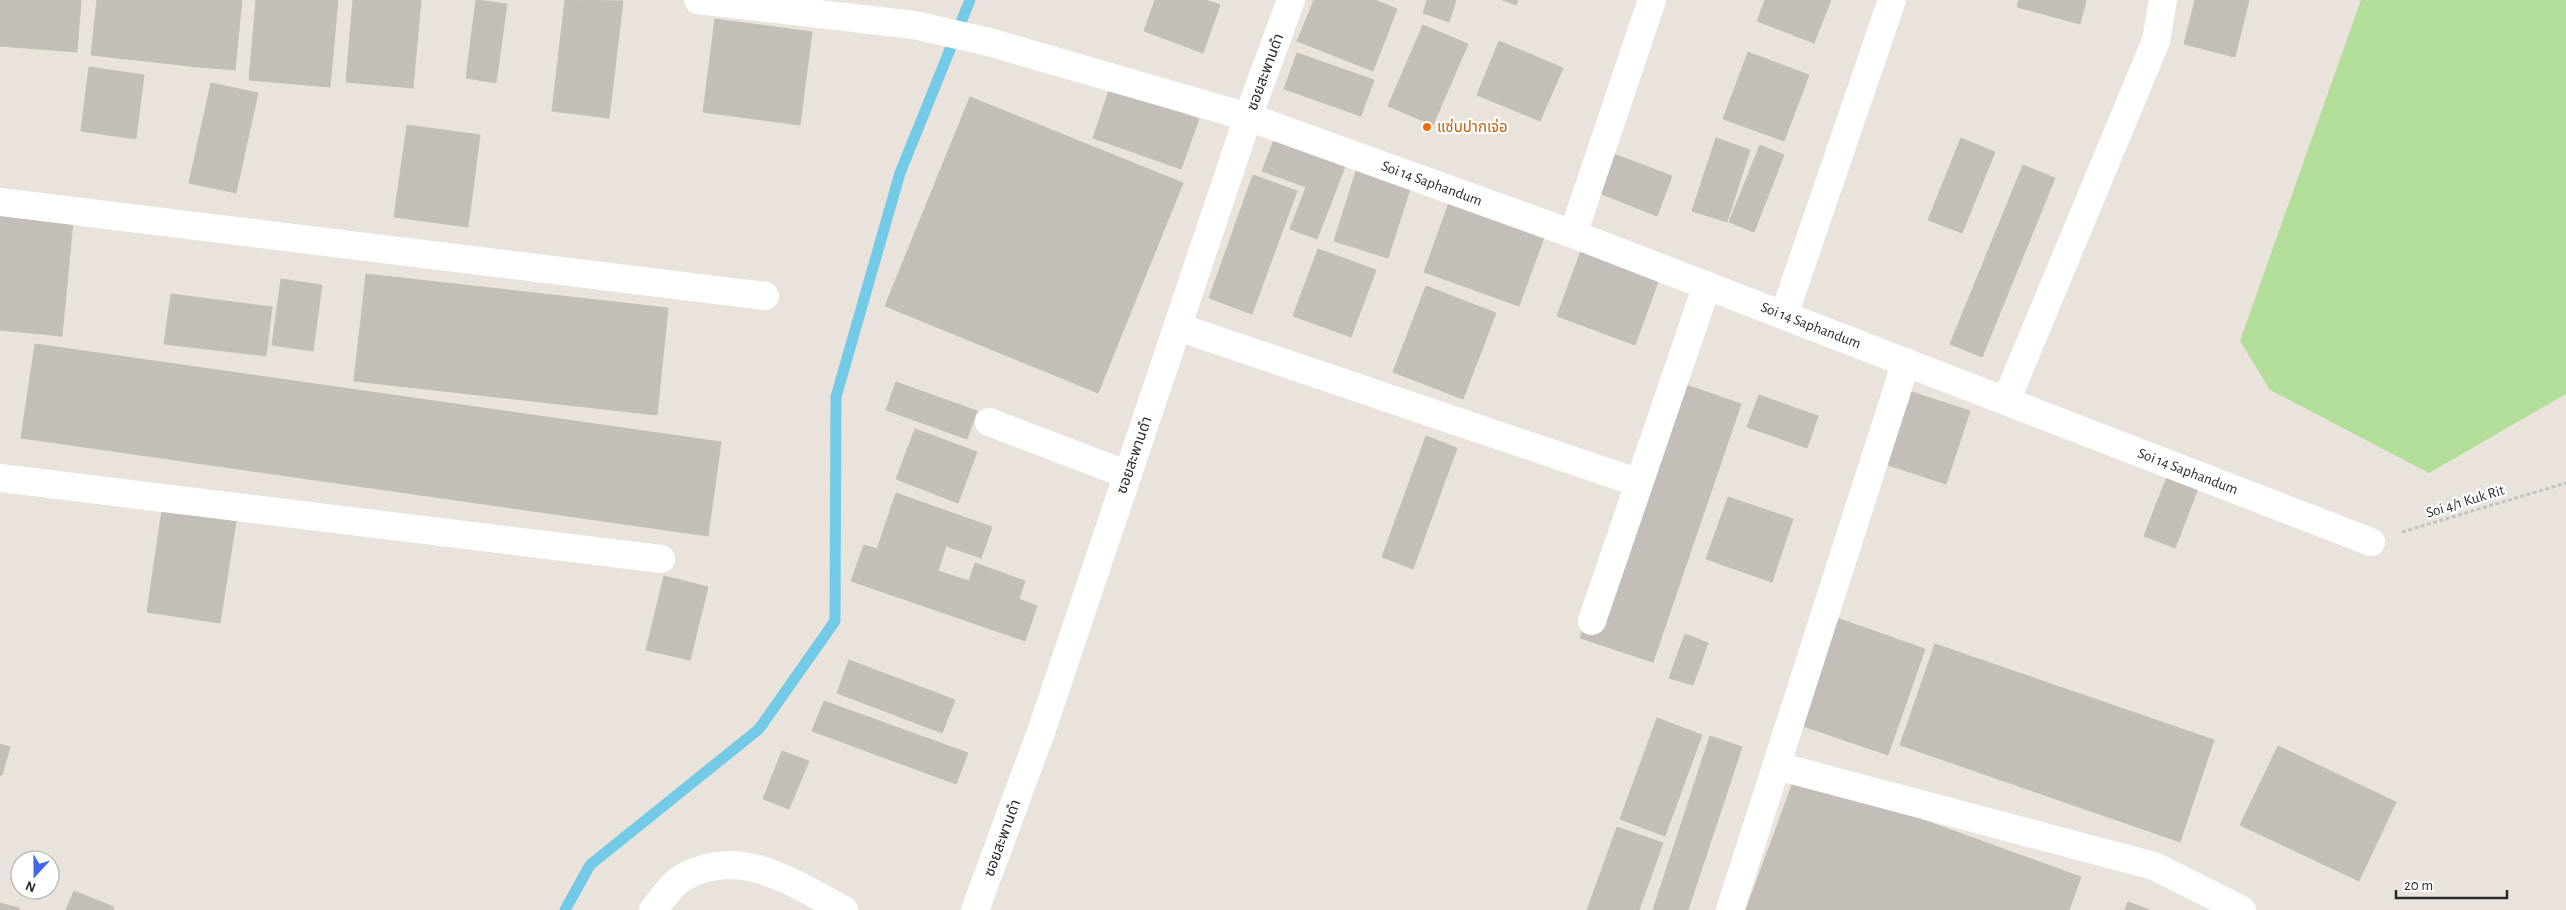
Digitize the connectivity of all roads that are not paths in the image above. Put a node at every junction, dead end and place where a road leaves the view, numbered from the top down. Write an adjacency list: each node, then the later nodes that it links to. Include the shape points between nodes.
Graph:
1 (698, 0): 6 (street, Soi 14 Saphandum, via 914,24 989,42)
2 (1291, 0): 6 (street, ซอยสะพานดำ)
3 (1652, 0): 8 (street)
4 (1892, 0): 11 (street)
5 (2163, 0): 14 (street, via 2156,41)
6 (1248, 117): 8 (street, Soi 14 Saphandum); 12 (street, ซอยสะพานดำ)
7 (0, 202): 10 (street)
8 (1573, 234): 9 (street, Soi 14 Saphandum)
9 (1707, 286): 11 (street, Soi 14 Saphandum); 18 (street)
10 (765, 296)
11 (1784, 315): 13 (street, Soi 14 Saphandum)
12 (1178, 327): 16 (street, ซอยสะพานดำ); 18 (street)
13 (1906, 362): 14 (street, Soi 14 Saphandum); 22 (street)
14 (2006, 401): 19 (street, Soi 14 Saphandum)
15 (989, 422): 16 (street)
16 (1128, 475): 25 (street, ซอยสะพานดำ, via 1041,732)
17 (0, 478): 20 (street)
18 (1639, 483): 21 (street)
19 (2370, 542)
20 (661, 559)
21 (1592, 620)
22 (1777, 766): 26 (street); 27 (street, via 2154,866)
23 (653, 910): 24 (street, via 683,877 716,865 745,865 769,871)
24 (844, 910)
25 (975, 910)
26 (1730, 910)
27 (2242, 910)

